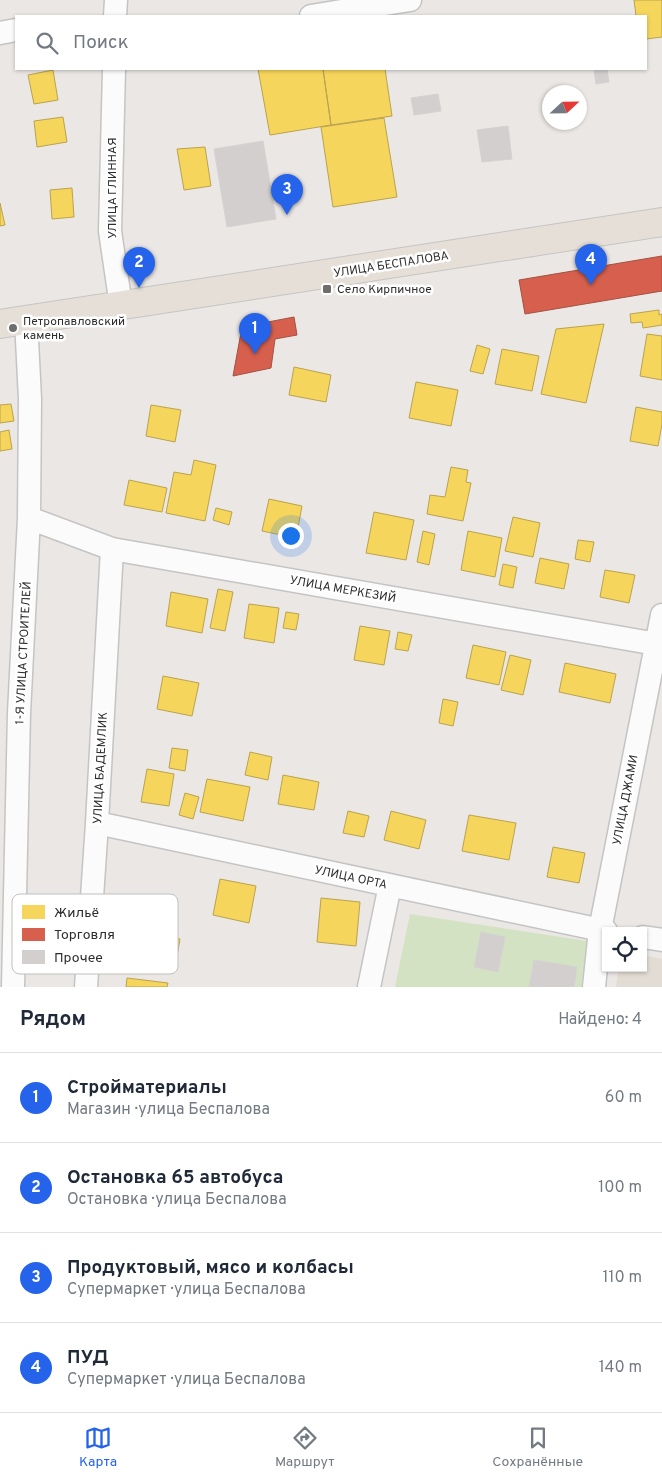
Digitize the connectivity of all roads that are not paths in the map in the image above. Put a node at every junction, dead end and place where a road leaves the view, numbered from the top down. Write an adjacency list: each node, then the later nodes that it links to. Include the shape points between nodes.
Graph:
1 (116, 0): 3 (street)
2 (410, 0): 4 (street)
3 (115, 15)
4 (317, 15)
5 (15, 30): 6 (street)
6 (0, 33)
7 (114, 70): 9 (street, УЛИЦА ГЛИННАЯ, via 110,231)
8 (662, 222): 9 (main road, УЛИЦА БЕСПАЛОВА)
9 (121, 306): 10 (main road, УЛИЦА БЕСПАЛОВА)
10 (13, 322): 11 (street, 1-Я УЛИЦА СТРОИТЕЛЕЙ, via 30,399)
11 (29, 518): 12 (street, УЛИЦА МЕРКЕЗИЙ); 17 (street, 1-Я УЛИЦА СТРОИТЕЛЕЙ)
12 (112, 549): 14 (street, УЛИЦА МЕРКЕЗИЙ); 15 (street, УЛИЦА БАДЕМЛИК)
13 (662, 615): 14 (street, УЛИЦА ДЖАМИ)
14 (659, 644): 20 (street, УЛИЦА ДЖАМИ)
15 (97, 823): 16 (street, УЛИЦА ОРТА); 18 (street, УЛИЦА БАДЕМЛИК)
16 (390, 885): 21 (street, УЛИЦА ОРТА); 28 (street)
17 (13, 894)
18 (92, 894)
19 (12, 911): 26 (street, 1-Я УЛИЦА СТРОИТЕЛЕЙ)
20 (604, 927)
21 (602, 930)
22 (602, 936): 29 (street, УЛИЦА ДЖАМИ)
23 (647, 938): 24 (street)
24 (662, 940)
25 (87, 974): 27 (street, УЛИЦА БАДЕМЛИК)
26 (9, 985)
27 (86, 987)
28 (369, 987)
29 (594, 987)

